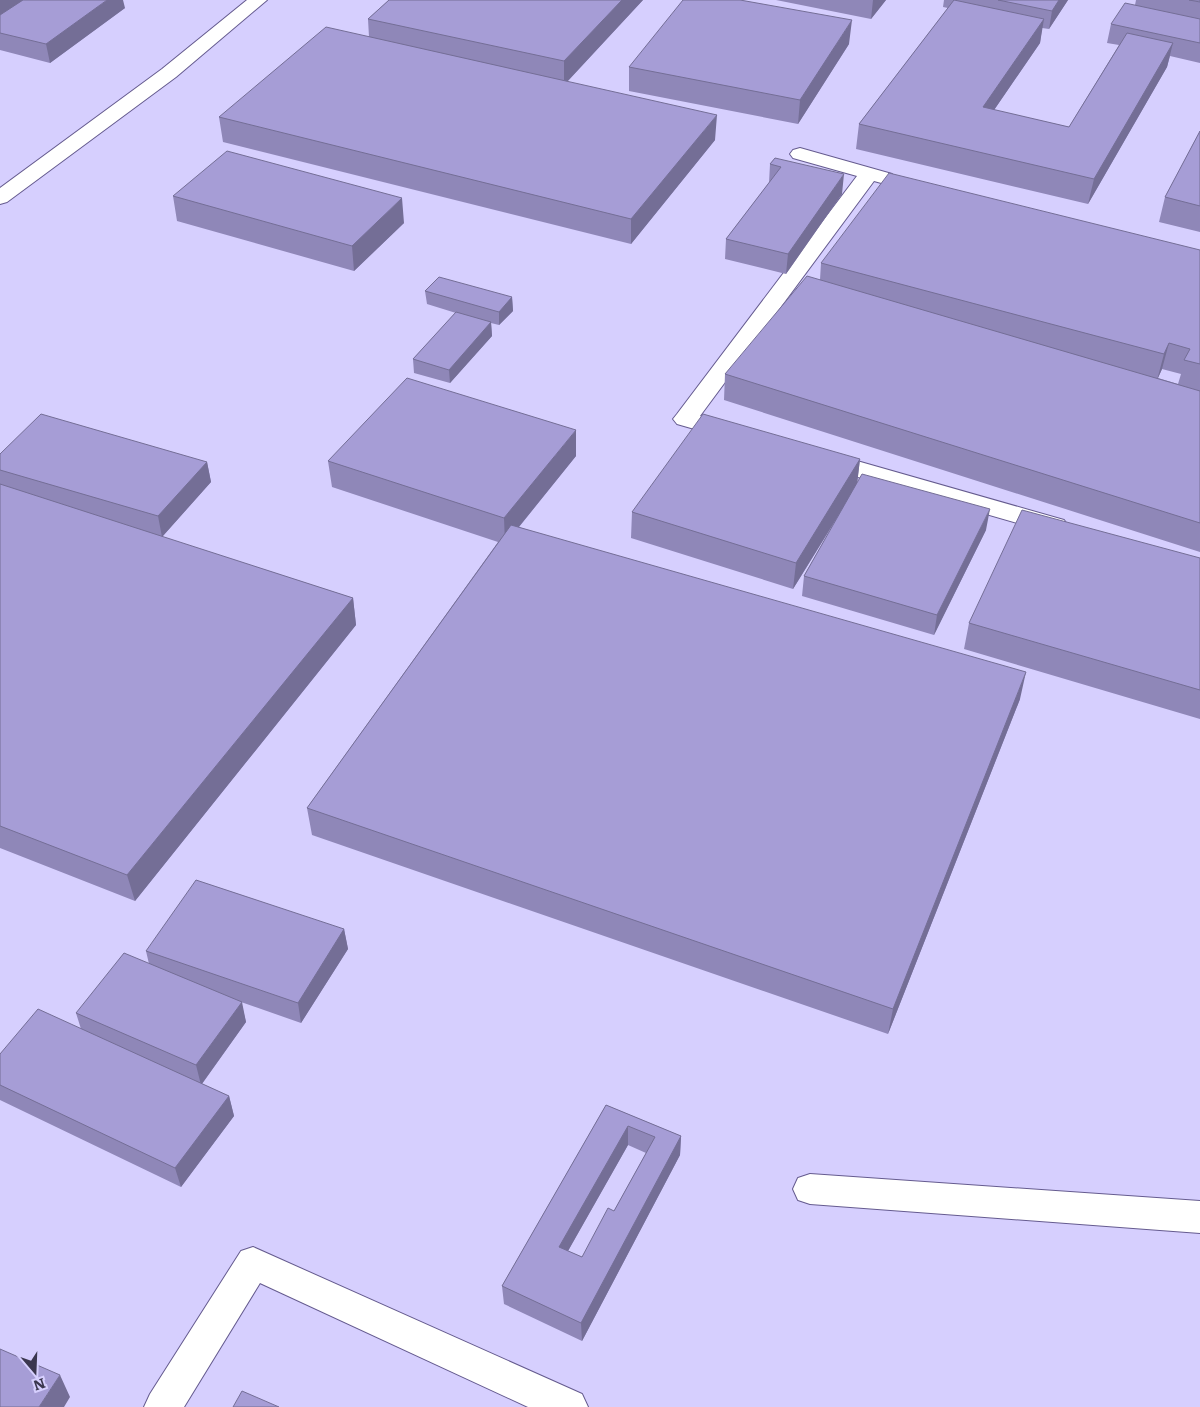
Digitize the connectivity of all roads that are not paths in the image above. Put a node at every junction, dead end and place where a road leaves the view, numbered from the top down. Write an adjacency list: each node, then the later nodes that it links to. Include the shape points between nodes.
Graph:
1 (258, 0): 5 (street, via 169,73)
2 (800, 154): 3 (street)
3 (869, 174): 4 (street); 6 (street, via 685,419)
4 (906, 185)
5 (0, 198)
6 (755, 439)
7 (800, 452): 8 (street)
8 (1076, 533)
9 (810, 1189): 10 (street)
10 (1200, 1217)
11 (163, 1407): 12 (street, via 253,1263)
12 (569, 1407)

